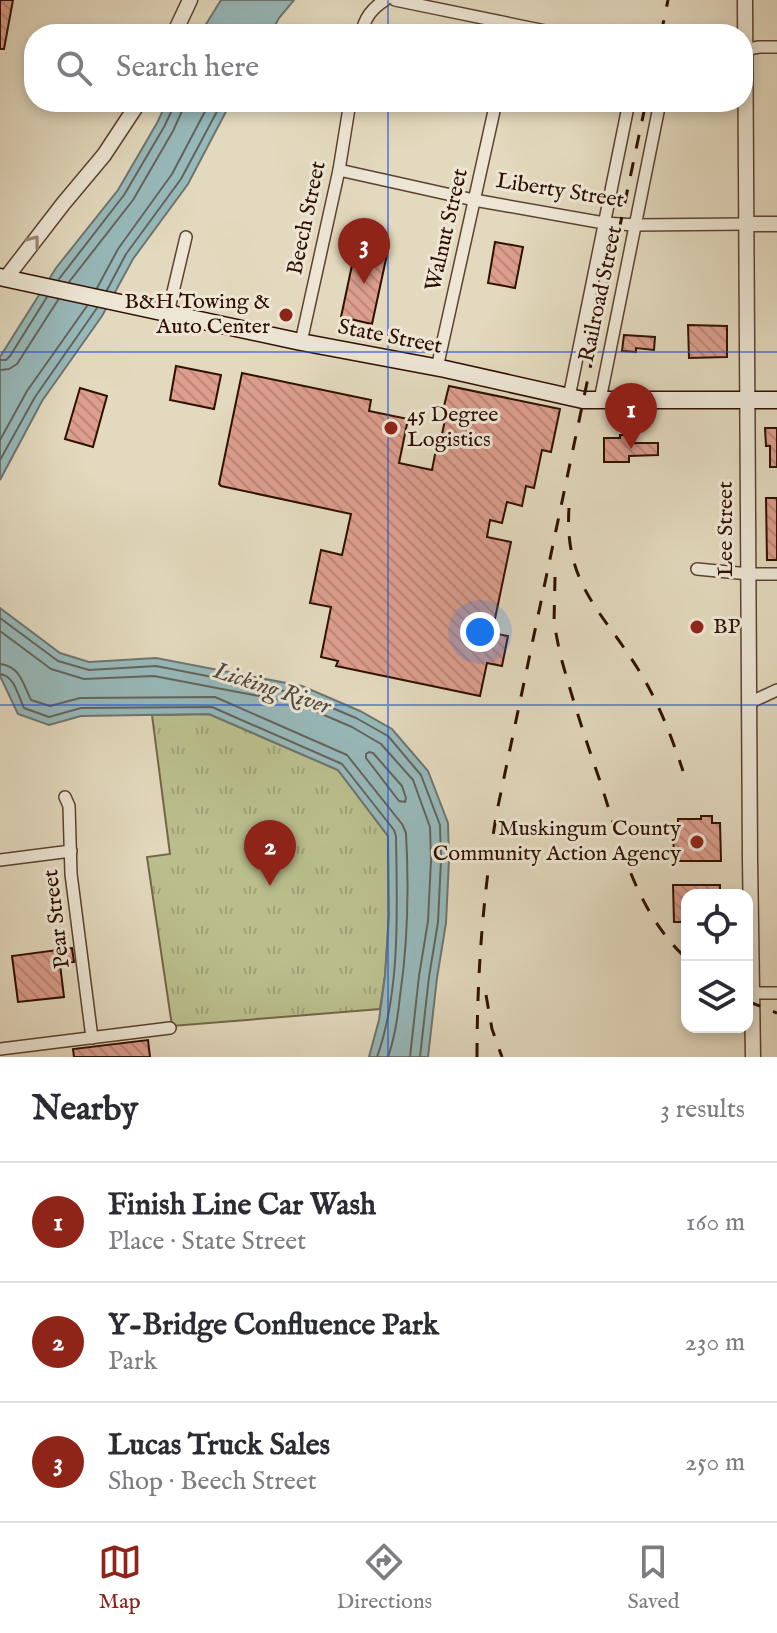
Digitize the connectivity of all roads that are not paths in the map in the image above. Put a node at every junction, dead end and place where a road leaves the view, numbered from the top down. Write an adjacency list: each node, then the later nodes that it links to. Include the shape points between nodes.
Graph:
1 (190, 0): 5 (street)
2 (395, 0): 7 (street)
3 (745, 0): 8 (street, Lee Street)
4 (379, 3): 6 (street)
5 (179, 24)
6 (364, 24)
7 (492, 24)
8 (745, 24)
9 (777, 47): 10 (street)
10 (753, 48)
11 (132, 112): 24 (street, one-way to 11)
12 (348, 112): 17 (street, Beech Street)
13 (494, 112): 18 (street, Walnut Street)
14 (627, 112): 19 (street, Railroad Street)
15 (658, 112): 22 (street, Railroad Street)
16 (745, 112): 20 (street, Lee Street)
17 (339, 170): 18 (street, Liberty Street); 26 (street, Beech Street)
18 (474, 200): 19 (street, Liberty Street); 27 (street, Walnut Street)
19 (604, 223): 22 (street, Liberty Street); 28 (street, Railroad Street)
20 (746, 224): 21 (street, Liberty Street); 22 (street, Liberty Street); 31 (street, Lee Street)
21 (777, 224)
22 (636, 225): 29 (street, Railroad Street)
23 (186, 237): 25 (street)
24 (7, 278): 25 (main road, State Street)
25 (159, 311): 26 (main road, State Street)
26 (301, 342): 27 (main road, State Street)
27 (437, 368): 28 (main road, State Street)
28 (569, 397): 29 (main road, State Street)
29 (600, 400): 31 (main road, State Street)
30 (777, 400): 31 (main road, State Street)
31 (747, 401): 33 (street, Lee Street)
32 (697, 569): 33 (street)
33 (749, 574): 34 (street); 36 (street, Lee Street)
34 (777, 574)
35 (777, 690): 36 (street)
36 (749, 703): 40 (street, Lee Street)
37 (65, 797): 38 (street, Pear Street)
38 (71, 851): 39 (street); 45 (street, Pear Street)
39 (0, 860)
40 (752, 961)
41 (753, 993): 42 (street)
42 (777, 993)
43 (170, 1028): 45 (street)
44 (753, 1033): 47 (street, Lee Street)
45 (92, 1038): 46 (street)
46 (0, 1049)
47 (753, 1057)

